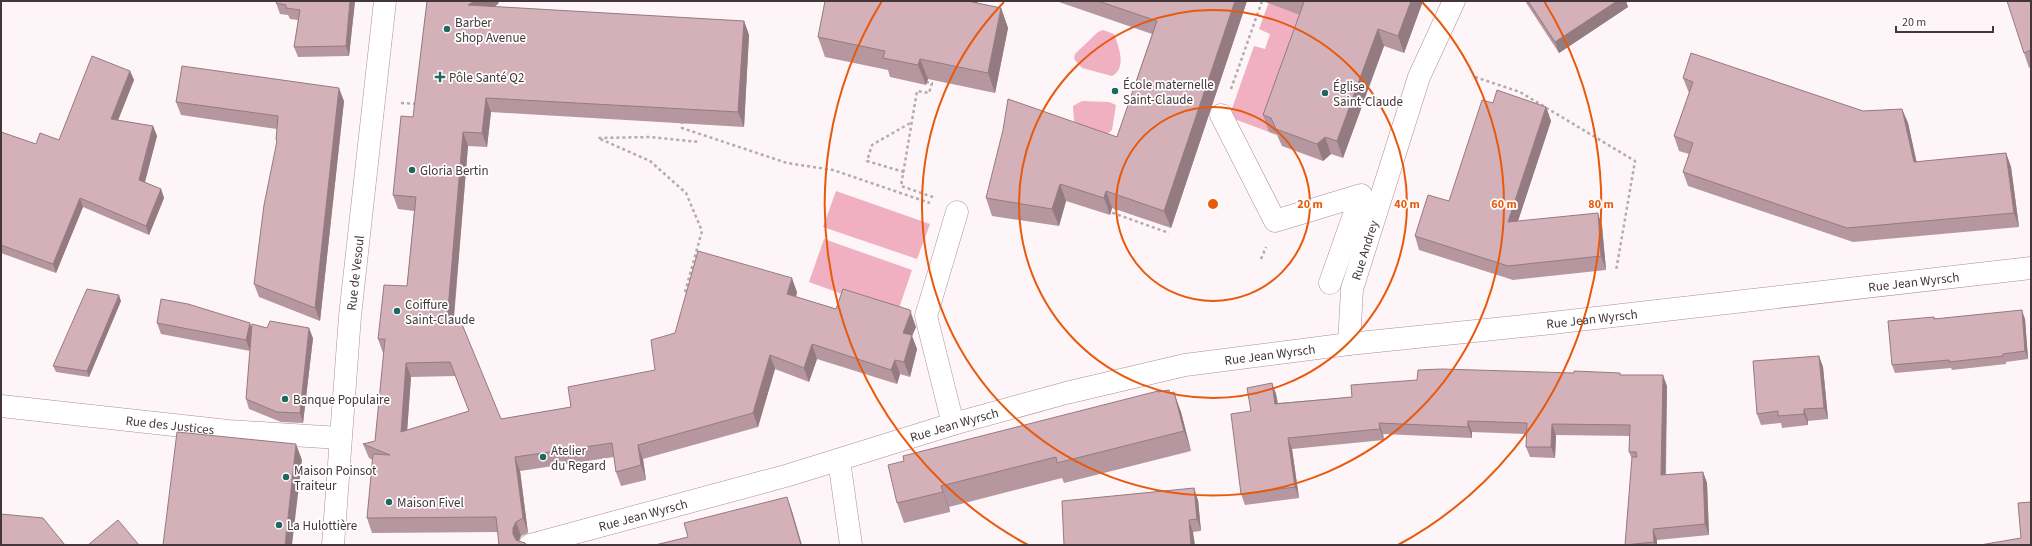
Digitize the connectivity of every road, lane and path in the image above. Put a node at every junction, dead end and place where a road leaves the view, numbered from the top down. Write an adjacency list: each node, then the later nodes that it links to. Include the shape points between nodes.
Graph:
1 (385, 1): 6 (street, Rue de Vesoul)
2 (1262, 1): 8 (path)
3 (1454, 1): 20 (street, Rue Andrey, via 1420,77 1352,289)
4 (1475, 77): 17 (path, via 1520,92 1635,161)
5 (926, 82): 10 (path, via 932,83 929,93 917,91)
6 (374, 102): 7 (path); 23 (street, Rue de Vesoul, via 350,316)
7 (421, 105)
8 (1221, 115): 18 (street, via 1275,221 1361,195)
9 (682, 120): 14 (path, via 682,128 788,163 833,170)
10 (912, 121): 12 (path); 12 (path, via 872,144 868,161)
11 (699, 142): 19 (path, via 650,137 598,138 650,161 686,193 702,231)
12 (904, 172): 14 (path, via 901,186 936,198)
13 (1117, 203): 15 (path, via 1113,213)
14 (949, 209): 22 (street, via 926,316)
15 (1169, 233)
16 (2031, 268): 20 (street, Rue Jean Wyrsch)
17 (1616, 271)
18 (1330, 283)
19 (685, 292)
20 (1349, 344): 22 (street, Rue Jean Wyrsch, via 1185,365 1066,393)
21 (1, 406): 23 (street, Rue des Justices, via 228,431)
22 (953, 424): 24 (street, Rue Jean Wyrsch)
23 (340, 438): 25 (street, Rue de Vesoul)
24 (839, 460): 26 (street, Rue Jean Wyrsch); 27 (street)
25 (333, 545)
26 (530, 545)
27 (851, 545)

